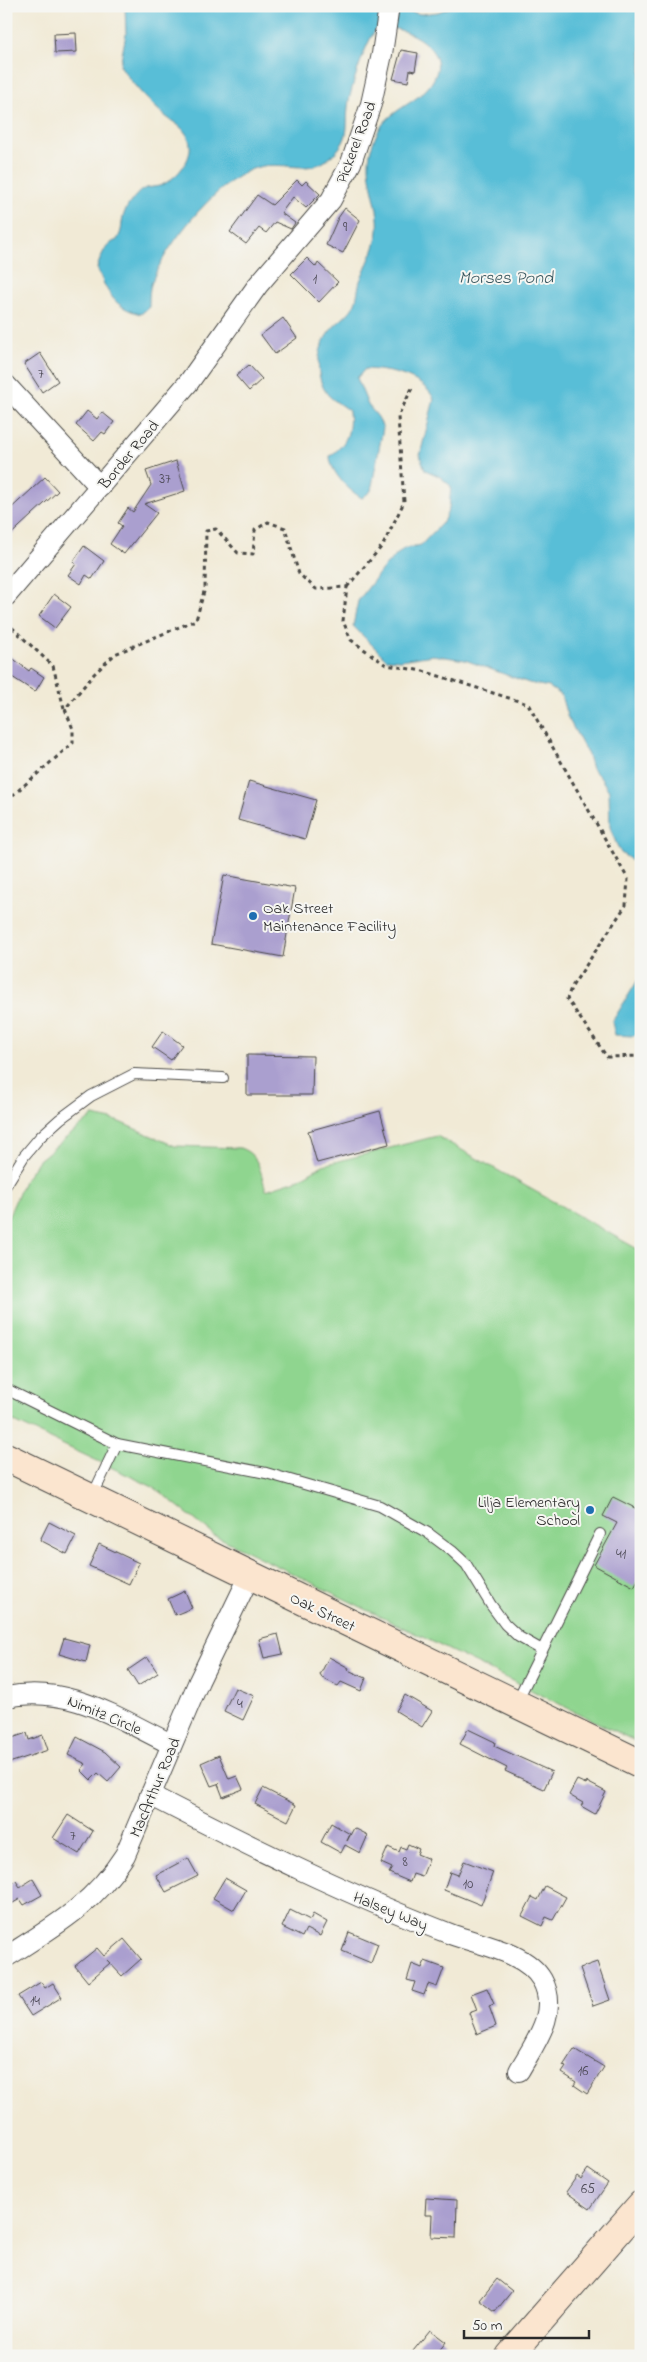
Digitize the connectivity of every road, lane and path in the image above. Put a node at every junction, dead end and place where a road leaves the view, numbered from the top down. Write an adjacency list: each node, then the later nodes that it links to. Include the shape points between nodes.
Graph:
1 (389, 6): 2 (street, Pickerel Road, via 371,104 342,180 318,217 273,266)
2 (242, 307): 5 (street, Border Road, via 189,382)
3 (6, 385): 5 (street)
4 (413, 386): 6 (path, via 398,416 404,502 384,544)
5 (100, 487): 7 (street, Border Road)
6 (347, 587): 9 (path, via 316,589 299,574 285,528 268,522 255,530 253,554 238,553 216,529 206,530 205,588 196,620 115,654); 11 (path, via 342,620 351,640 386,665 423,671 528,704 628,879 626,905 567,999 608,1057)
7 (6, 596)
8 (6, 622): 9 (path, via 54,666)
9 (64, 708): 10 (path, via 73,729 73,743)
10 (6, 801)
11 (641, 1056)
12 (223, 1078): 13 (lane, via 134,1074 91,1096 60,1118 24,1156)
13 (6, 1185)
14 (6, 1389): 15 (lane)
15 (117, 1444): 17 (lane); 20 (lane, via 266,1473 380,1506 428,1533 452,1551 466,1564 505,1624 519,1637)
16 (6, 1457): 17 (street, Oak Street)
17 (91, 1498): 19 (street, Oak Street)
18 (600, 1534): 20 (lane)
19 (250, 1575): 22 (street, Oak Street); 23 (street, MacArthur Road)
20 (542, 1650): 22 (lane)
21 (6, 1697): 23 (street, Nimitz Circle, via 38,1693 59,1695 98,1708)
22 (516, 1703): 24 (street, Oak Street)
23 (171, 1744): 25 (street, MacArthur Road)
24 (641, 1764)
25 (150, 1795): 26 (street, MacArthur Road, via 125,1855 97,1892 62,1921); 27 (street, Halsey Way, via 334,1887 504,1953 535,1970 545,1987 549,2006 547,2018)
26 (6, 1956)
27 (519, 2071)
28 (641, 2205): 29 (street)
29 (509, 2356)

